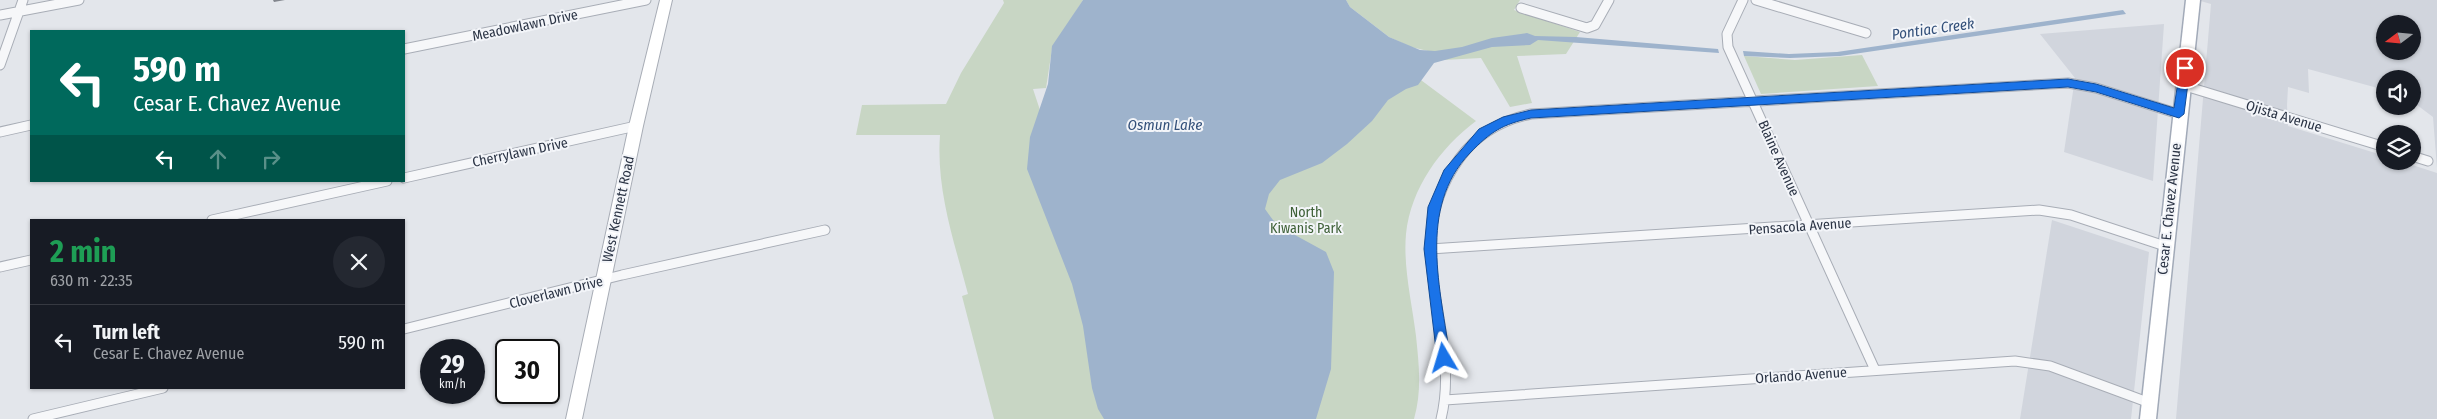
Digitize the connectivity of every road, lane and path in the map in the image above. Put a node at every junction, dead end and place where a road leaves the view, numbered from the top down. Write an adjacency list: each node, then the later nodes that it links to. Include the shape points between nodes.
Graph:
1 (23, 0): 10 (street)
2 (79, 0): 10 (street)
3 (646, 0): 13 (street, Meadowlawn Drive)
4 (666, 0): 19 (street, West Kennett Road)
5 (1609, 0): 9 (street, via 1596,24 1590,28)
6 (1743, 0): 16 (street, Blaine Avenue, via 1728,32 1727,42)
7 (1756, 0): 12 (street)
8 (2193, 0): 15 (main road, Cesar E. Chavez Avenue)
9 (1522, 8)
10 (18, 11): 11 (street); 14 (street)
11 (0, 15)
12 (1866, 33)
13 (405, 49)
14 (0, 65)
15 (2182, 85): 17 (main road, Cesar E. Chavez Avenue); 21 (street, Ojista Avenue)
16 (1753, 101): 17 (street, via 2072,83); 27 (street, Blaine Avenue); 30 (street, via 1531,114 1506,119 1483,132 1448,173 1434,207)
17 (2179, 114): 29 (main road, Cesar E. Chavez Avenue)
18 (30, 125): 20 (street)
19 (636, 126): 24 (street, Cherrylawn Drive); 33 (street, West Kennett Road)
20 (0, 132)
21 (2376, 145)
22 (2421, 159): 23 (street)
23 (2428, 161)
24 (405, 178)
25 (383, 182): 26 (street)
26 (216, 219)
27 (1809, 225): 29 (street, Pensacola Avenue, via 2048,210 2071,214); 30 (street, Pensacola Avenue); 35 (street, Blaine Avenue)
28 (825, 230): 33 (street, Cloverlawn Drive)
29 (2165, 246): 38 (main road, Cesar E. Chavez Avenue)
30 (1430, 249): 37 (street, via 1446,377)
31 (30, 260): 32 (street)
32 (0, 267)
33 (603, 280): 34 (street, Cloverlawn Drive); 40 (street, West Kennett Road)
34 (405, 329)
35 (1875, 370): 37 (street, Orlando Avenue); 38 (street, Orlando Avenue, via 2032,362)
36 (159, 389): 39 (street)
37 (1445, 400): 41 (street)
38 (2149, 411)
39 (33, 419)
40 (574, 419)
41 (1441, 419)

